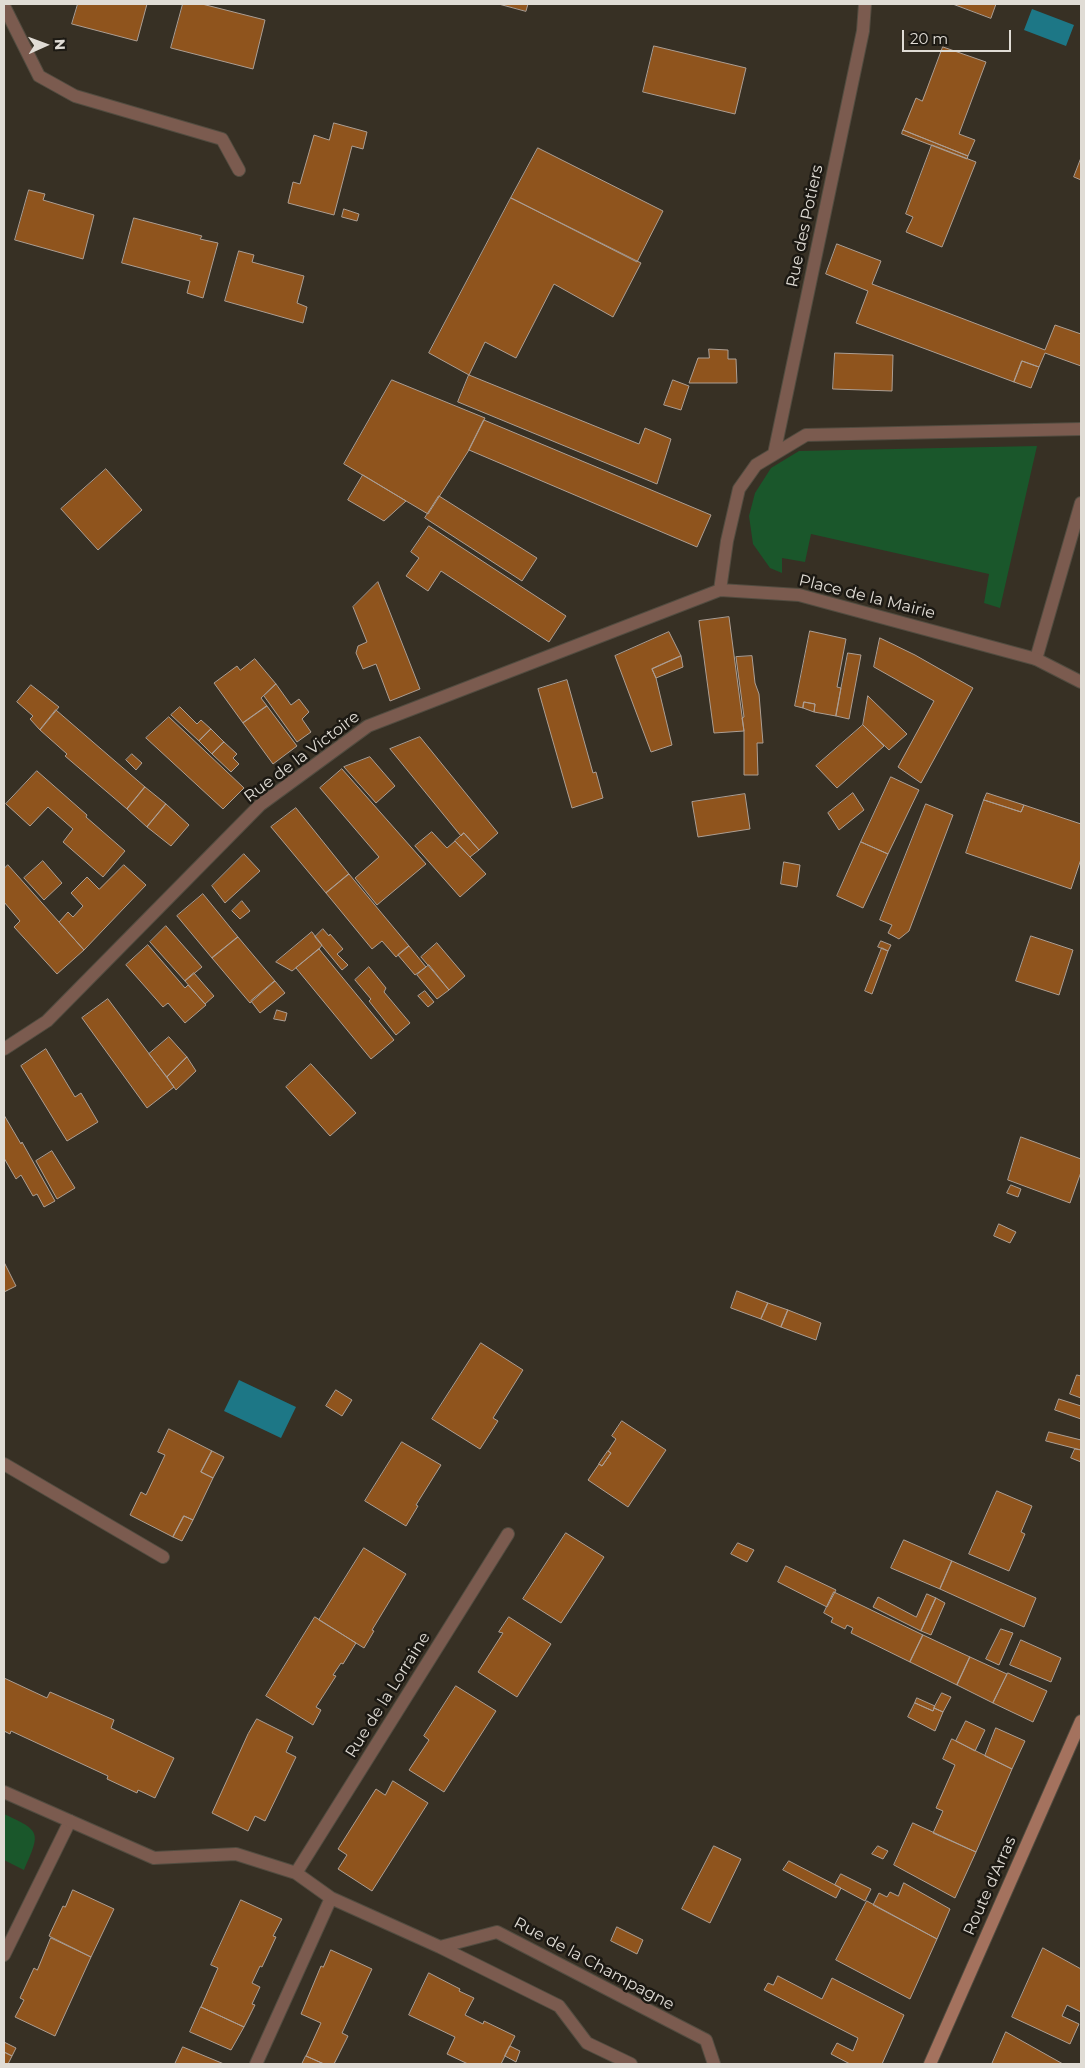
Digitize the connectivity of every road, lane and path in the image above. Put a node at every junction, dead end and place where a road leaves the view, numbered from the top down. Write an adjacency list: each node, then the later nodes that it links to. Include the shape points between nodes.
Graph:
1 (865, 4): 5 (street, Rue des Potiers, via 861,38)
2 (4, 6): 3 (street, via 39,76 74,96 222,139)
3 (239, 170)
4 (1081, 429): 5 (street, via 806,435)
5 (774, 454): 7 (street, via 756,465 739,489)
6 (1081, 503): 8 (street)
7 (720, 590): 8 (street, Place de la Mairie, via 799,595); 10 (street, Rue de la Victoire, via 368,726 260,805 47,1021)
8 (1036, 659): 9 (street, Place de la Mairie)
9 (1081, 682)
10 (4, 1049)
11 (4, 1464): 13 (street)
12 (508, 1534): 17 (street, Rue de la Lorraine)
13 (163, 1557)
14 (1081, 1721): 24 (main road, Route d'Arras)
15 (4, 1792): 16 (street)
16 (70, 1821): 17 (street, via 154,1858 236,1854); 20 (street)
17 (296, 1873): 18 (street)
18 (331, 1898): 19 (street); 21 (street)
19 (440, 1947): 22 (street, via 559,2006 587,2043); 23 (street, Rue de la Champagne, via 497,1932 706,2040)
20 (4, 1955)
21 (256, 2064)
22 (631, 2064)
23 (714, 2064)
24 (930, 2064)

